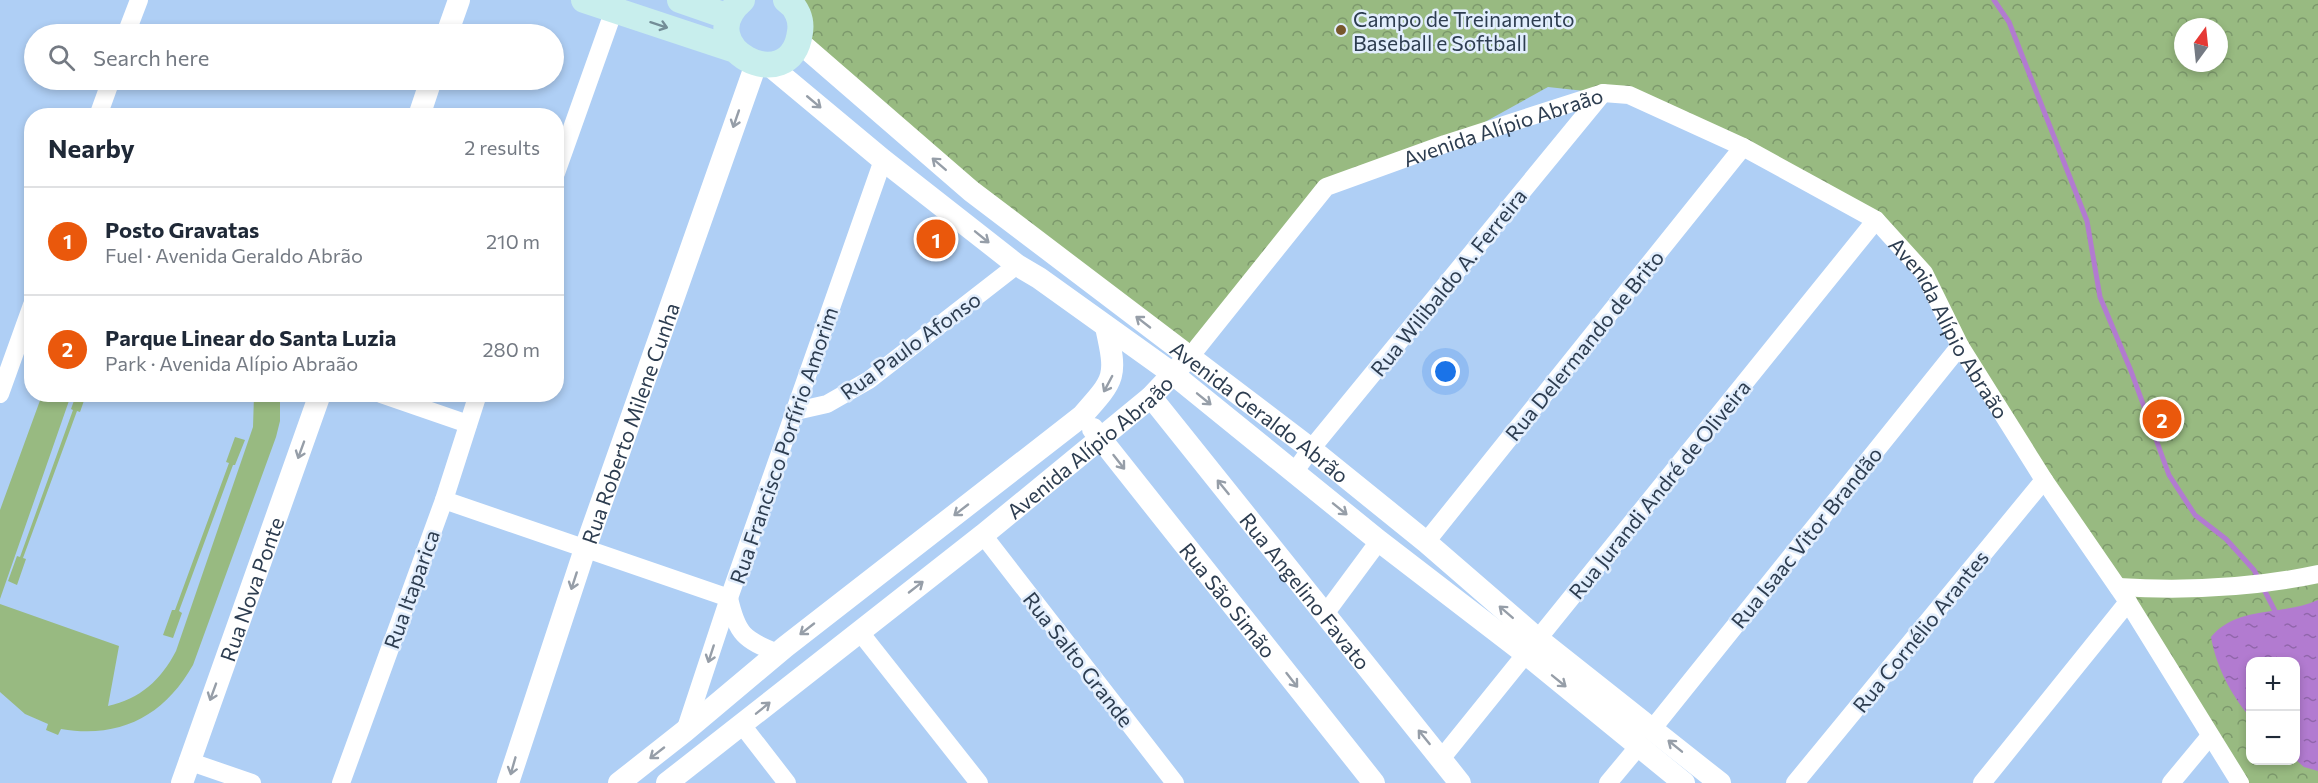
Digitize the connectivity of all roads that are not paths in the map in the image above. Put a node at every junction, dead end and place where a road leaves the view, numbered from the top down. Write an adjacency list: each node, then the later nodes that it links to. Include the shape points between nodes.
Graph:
1 (139, 0): 8 (street)
2 (459, 0): 9 (street)
3 (584, 0): 7 (main road, Avenida Geraldo Abrão)
4 (680, 0): 6 (main road)
5 (789, 1): 10 (main road, via 801,25)
6 (736, 9): 11 (main road, via 728,38)
7 (614, 10): 11 (main road, Avenida Geraldo Abrão, one-way to 11); 18 (street)
8 (130, 24)
9 (451, 24)
10 (799, 42): 11 (main road, via 786,58); 20 (street, Avenida Geraldo Abrão, one-way to 10)
11 (753, 60): 19 (street, Avenida Geraldo Abrão, one-way to 19); 45 (street, Rua Roberto Milene Cunha, one-way to 45)
12 (107, 90): 15 (street)
13 (428, 90): 16 (street)
14 (1603, 93): 17 (street, Avenida Alípio Abraão, via 1629,94); 27 (street, Avenida Alípio Abraão, via 1326,187); 38 (street, Rua Wilibaldo A. Ferreira)
15 (101, 108)
16 (422, 108)
17 (1743, 147): 22 (street, Avenida Alípio Abraão); 44 (street, Rua Delermando de Brito)
18 (564, 151)
19 (883, 160): 21 (street, Avenida Geraldo Abrão); 34 (street, Rua Francisco Porfírio Amorim)
20 (970, 191): 21 (street); 27 (street, Avenida Geraldo Abrão, one-way to 20)
21 (952, 212): 23 (street, Avenida Geraldo Abrão, one-way to 23)
22 (1876, 220): 26 (street, Avenida Alípio Abraão, via 1924,273); 51 (street, Rua Jurandi André de Oliveira)
23 (1017, 265): 25 (street, Avenida Geraldo Abrão); 34 (street, Rua Paulo Afonso, via 847,395)
24 (24, 327): 29 (street)
25 (1106, 327): 28 (street, Avenida Geraldo Abrão); 35 (street, Avenida Alípio Abraão, one-way to 35, via 1114,362 1113,377)
26 (1960, 346): 40 (street, Avenida Alípio Abraão); 55 (street, Rua Isaac Vitor Brandão)
27 (1189, 358): 28 (street, Avenida Alípio Abraão); 38 (street, Avenida Geraldo Abrão)
28 (1173, 374): 30 (street, Avenida Alípio Abraão); 39 (street, Avenida Geraldo Abrão, one-way to 39)
29 (0, 394)
30 (1151, 397): 37 (street, Avenida Alípio Abraão); 49 (street, Rua Angelino Favato, one-way to 30)
31 (317, 402): 60 (street, Rua Nova Ponte, one-way to 60)
32 (404, 402): 36 (street)
33 (475, 402): 36 (street, Rua Itaparica)
34 (796, 411): 48 (street, Rua Francisco Porfírio Amorim)
35 (1082, 416): 37 (street, Rua São Simão); 52 (street, Avenida Alípio Abraão, one-way to 52)
36 (468, 424): 41 (street, Rua Itaparica)
37 (1101, 439): 42 (street, Avenida Alípio Abraão); 70 (street, Rua São Simão, one-way to 70)
38 (1311, 448): 39 (street, Rua Wilibaldo A. Ferreira); 44 (street, Avenida Geraldo Abrão)
39 (1294, 471): 43 (street, Avenida Geraldo Abrão, one-way to 43)
40 (2044, 480): 47 (street, Avenida Alípio Abraão); 75 (street, Rua Cornélio Arantes)
41 (444, 500): 45 (street); 63 (street, Rua Itaparica)
42 (983, 535): 50 (street, Avenida Alípio Abraão, one-way to 42); 69 (street, Rua Salto Grande)
43 (1379, 541): 49 (street); 51 (street, Avenida Geraldo Abrão)
44 (1426, 542): 51 (street, Avenida Geraldo Abrão, one-way to 44)
45 (585, 549): 48 (street); 64 (street, Rua Roberto Milene Cunha, one-way to 64)
46 (2318, 574): 47 (street)
47 (2123, 595): 57 (street, Avenida Alípio Abraão); 76 (street)
48 (729, 598): 52 (street, via 734,619 747,639); 56 (street, Rua Francisco Porfírio Amorim, one-way to 56)
49 (1325, 614): 59 (street, Rua Angelino Favato, one-way to 49)
50 (859, 631): 53 (street, Avenida Alípio Abraão); 68 (street)
51 (1532, 647): 55 (street, Avenida Geraldo Abrão); 58 (street, Avenida Geraldo Abrão, one-way to 58); 59 (street, Rua Jurandi André de Oliveira)
52 (778, 653): 53 (street); 56 (street, Avenida Alípio Abraão)
53 (801, 677): 54 (street, Avenida Alípio Abraão, one-way to 53)
54 (742, 725): 66 (street, Avenida Alípio Abraão); 67 (street)
55 (1653, 728): 74 (street, Avenida Geraldo Abrão, one-way to 55)
56 (686, 731): 65 (street, Avenida Alípio Abraão, one-way to 65)
57 (2210, 736): 77 (street); 78 (street, Avenida Alípio Abraão)
58 (1638, 747): 72 (street); 73 (street, Avenida Geraldo Abrão)
59 (1442, 759): 71 (street, Rua Angelino Favato)
60 (188, 761): 61 (street, Rua Nova Ponte); 62 (street)
61 (182, 783)
62 (252, 783)
63 (341, 783)
64 (508, 783)
65 (619, 783)
66 (667, 783)
67 (787, 783)
68 (980, 783)
69 (1175, 783)
70 (1374, 783)
71 (1460, 783)
72 (1608, 783)
73 (1684, 783)
74 (1720, 783)
75 (1795, 783)
76 (1982, 783)
77 (2171, 783)
78 (2240, 783)

